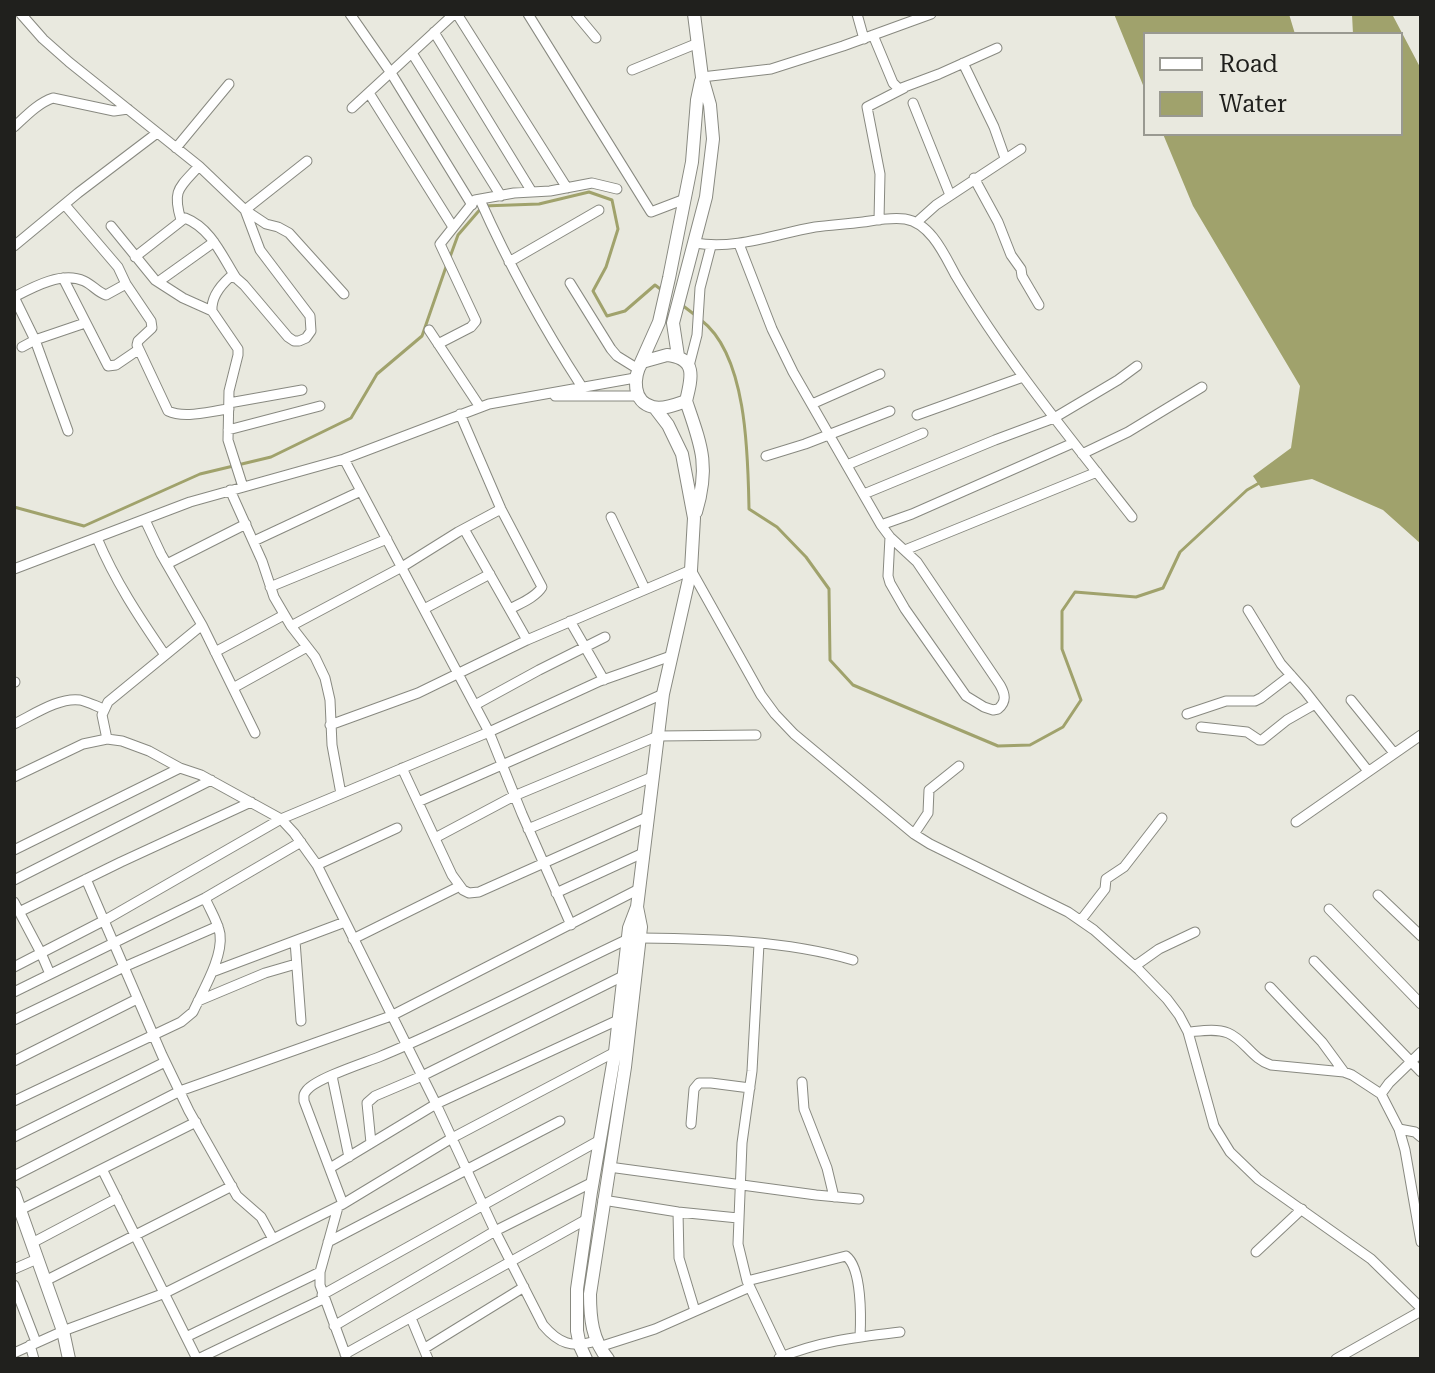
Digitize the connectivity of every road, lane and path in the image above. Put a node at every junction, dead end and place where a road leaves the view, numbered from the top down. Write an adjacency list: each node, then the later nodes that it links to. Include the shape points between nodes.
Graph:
1 (21, 14): 25 (street, via 43,39)
2 (350, 14): 18 (street)
3 (455, 14): 10 (street); 34 (street)
4 (528, 14): 39 (street, via 651,212)
5 (576, 14): 12 (street)
6 (694, 14): 13 (street)
7 (857, 14): 11 (street)
8 (931, 14): 9 (street)
9 (908, 19): 11 (street)
10 (434, 32): 15 (street); 36 (street)
11 (869, 37): 19 (street, via 771,69); 21 (street, via 893,83)
12 (596, 38)
13 (698, 43): 17 (street); 19 (street)
14 (997, 48): 16 (street)
15 (412, 53): 18 (street); 38 (street)
16 (963, 63): 21 (street); 30 (street)
17 (632, 70)
18 (391, 73): 22 (street); 40 (street)
19 (702, 77): 39 (street); 51 (street, via 713,139)
20 (229, 84): 28 (street)
21 (904, 88): 45 (street, via 867,107 880,174)
22 (369, 93): 24 (street); 48 (street)
23 (913, 103): 37 (street)
24 (352, 108)
25 (128, 109): 26 (street, via 114,111 53,98); 27 (street)
26 (14, 127)
27 (157, 133): 28 (street); 41 (street)
28 (176, 148): 32 (street)
29 (1021, 149): 30 (street)
30 (1005, 158): 33 (street)
31 (307, 161): 42 (street)
32 (199, 166): 42 (street); 44 (street, via 176,194)
33 (974, 178): 37 (street); 62 (street)
34 (567, 188): 35 (street, via 592,183); 36 (street)
35 (617, 189)
36 (532, 192): 38 (street)
37 (950, 195): 46 (street)
38 (501, 196): 40 (street)
39 (685, 199): 73 (street, via 659,322)
40 (476, 202): 48 (street); 55 (street)
41 (65, 205): 49 (street); 60 (street, via 118,267)
42 (245, 210): 57 (street, via 260,250 310,316 306,338 288,337); 61 (street, via 289,233)
43 (599, 210): 55 (street)
44 (181, 220): 50 (street, via 197,224); 54 (street)
45 (879, 220): 46 (street); 52 (street)
46 (917, 222): 75 (street)
47 (111, 226): 54 (street)
48 (453, 227): 67 (street, via 440,244 476,321)
49 (17, 240)
50 (214, 242): 57 (street); 58 (street)
51 (695, 243): 53 (street); 70 (street, via 673,323)
52 (739, 244): 53 (street); 82 (street, via 772,329)
53 (711, 246): 71 (street)
54 (135, 257): 58 (street)
55 (509, 262): 76 (street)
56 (63, 278): 60 (street, via 85,281 106,295); 64 (street); 66 (street, via 14,297)
57 (236, 278): 63 (street, via 225,282)
58 (158, 282): 63 (street)
59 (570, 283): 73 (street, via 611,349)
60 (126, 284): 69 (street, via 153,325 138,341)
61 (344, 294)
62 (1039, 305)
63 (212, 311): 83 (street, via 238,349)
64 (85, 323): 66 (street); 69 (street, via 108,366)
65 (429, 330): 67 (street)
66 (35, 340): 68 (street); 91 (street)
67 (438, 344): 85 (street)
68 (22, 347)
69 (138, 350): 83 (street, via 168,411 185,414)
70 (678, 356): 71 (street); 73 (street, via 642,362)
71 (689, 366): 81 (street)
72 (1137, 366): 90 (street)
73 (636, 374): 76 (street); 80 (street)
74 (880, 374): 82 (street)
75 (1023, 377): 89 (street); 90 (street)
76 (582, 387): 79 (street)
77 (1202, 387): 96 (street)
78 (302, 390): 83 (street)
79 (528, 396): 80 (street); 85 (street)
80 (639, 396): 86 (street)
81 (686, 401): 86 (street); 108 (street, via 704,467)
82 (812, 404): 93 (street)
83 (229, 406): 94 (street)
84 (320, 406): 94 (street)
85 (480, 407): 88 (street)
86 (655, 408): 108 (street, via 682,454)
87 (890, 411): 93 (street)
88 (460, 414): 98 (street); 105 (street)
89 (917, 415)
90 (1054, 418): 95 (street); 104 (street)
91 (68, 431)
92 (923, 433): 99 (street)
93 (829, 434): 97 (street); 99 (street)
94 (228, 435): 101 (street)
95 (1073, 443): 96 (street); 111 (street)
96 (1082, 454): 100 (street)
97 (766, 456)
98 (344, 459): 101 (street); 103 (street)
99 (847, 465): 104 (street)
100 (1097, 472): 107 (street); 117 (street)
101 (243, 487): 102 (street)
102 (230, 490): 109 (street); 110 (street)
103 (361, 491): 115 (street); 116 (street)
104 (864, 494): 111 (street)
105 (501, 509): 112 (street); 126 (street, via 542,587)
106 (611, 517): 124 (street)
107 (1132, 517)
108 (694, 518): 121 (street)
109 (145, 520): 114 (street); 118 (street)
110 (246, 524): 116 (street); 118 (street)
111 (881, 525): 113 (street)
112 (464, 529): 119 (street); 122 (street)
113 (890, 537): 117 (street); 117 (street, via 888,576 901,602 966,696 998,709 1005,700 1000,685)
114 (97, 538): 120 (street); 137 (street, via 123,593)
115 (387, 539): 119 (street); 123 (street)
116 (254, 541): 123 (street)
117 (905, 550)
118 (167, 564): 130 (street)
119 (402, 567): 125 (street); 131 (street)
120 (14, 569)
121 (691, 570): 124 (street); 138 (street); 177 (street, via 775,714)
122 (490, 574): 125 (street); 126 (street)
123 (270, 587): 128 (street)
124 (645, 589): 129 (street)
125 (424, 609): 139 (street)
126 (510, 609): 133 (street)
127 (1248, 610): 140 (street)
128 (284, 615): 131 (street); 136 (street)
129 (570, 621): 133 (street); 135 (street)
130 (202, 625): 136 (street); 137 (street)
131 (291, 626): 134 (street)
132 (605, 637): 135 (street)
133 (527, 640): 139 (street)
134 (307, 647): 142 (street); 150 (street, via 325,678)
135 (585, 647): 141 (street); 146 (street)
136 (215, 652): 142 (street)
137 (165, 655): 147 (street)
138 (671, 656): 141 (street); 143 (street)
139 (459, 673): 146 (street); 150 (street)
140 (1291, 675): 145 (street); 148 (street, via 1255,701 1226,701)
141 (604, 680): 152 (street)
142 (233, 688): 153 (street)
143 (663, 694): 156 (street); 159 (street)
144 (1351, 700): 158 (street)
145 (1315, 704): 151 (street, via 1262,740 1247,732); 163 (street)
146 (475, 705): 152 (street)
147 (104, 709): 149 (street, via 69,701); 157 (street)
148 (1187, 714)
149 (14, 724)
150 (330, 725): 167 (street)
151 (1201, 727)
152 (489, 732): 159 (street); 162 (street)
153 (255, 733)
154 (756, 735): 156 (street)
155 (1421, 735): 158 (street)
156 (658, 736): 165 (street); 168 (street)
157 (107, 739): 161 (street, via 149,751); 164 (street, via 83,744)
158 (1394, 753): 163 (street)
159 (503, 765): 168 (street); 170 (street)
160 (959, 766): 177 (street, via 929,790 930,810)
161 (180, 768): 166 (street); 180 (street)
162 (402, 768): 167 (street); 170 (street)
163 (1368, 771): 174 (street)
164 (14, 777)
165 (652, 777): 171 (street); 176 (street)
166 (211, 780): 169 (street); 185 (street)
167 (341, 794): 173 (street)
168 (514, 796): 176 (street); 178 (street)
169 (251, 802): 173 (street); 184 (street)
170 (418, 802): 178 (street)
171 (647, 817): 181 (street); 182 (street)
172 (1162, 818): 194 (street, via 1128,862 1106,879 1105,889)
173 (281, 819): 179 (street); 195 (street)
174 (1296, 822)
175 (397, 828): 183 (street)
176 (528, 829): 182 (street)
177 (914, 834): 194 (street)
178 (435, 838): 186 (street)
179 (301, 842): 183 (street); 190 (street)
180 (14, 850)
181 (643, 853): 187 (street); 188 (street)
182 (543, 863): 186 (street, via 472,894); 188 (street)
183 (317, 865): 196 (street)
184 (86, 879): 193 (street); 195 (street)
185 (14, 880)
186 (460, 886): 202 (street)
187 (639, 889): 197 (street); 201 (street, via 641,927)
188 (556, 893): 197 (street)
189 (1378, 895): 200 (street)
190 (205, 898): 198 (street); 204 (street)
191 (14, 902): 193 (street)
192 (1329, 909): 220 (street)
193 (19, 912): 206 (street)
194 (1081, 920): 210 (street)
195 (104, 921): 204 (street); 206 (street)
196 (345, 922): 202 (street); 203 (street)
197 (571, 925): 221 (street)
198 (218, 926): 212 (street); 213 (street, via 220,945)
199 (1195, 932): 210 (street)
200 (1421, 936)
201 (634, 938): 205 (street); 215 (street); 227 (street); 253 (street, via 625,1067)
202 (353, 939): 221 (street)
203 (295, 941): 209 (street); 213 (street)
204 (113, 942): 212 (street); 214 (street)
205 (759, 944): 207 (street); 238 (street)
206 (41, 953): 211 (street); 214 (street)
207 (853, 960)
208 (1314, 961): 232 (street)
209 (296, 964): 219 (street); 224 (street)
210 (1135, 966): 225 (street, via 1167,999)
211 (14, 967)
212 (124, 967): 218 (street); 222 (street)
213 (212, 972): 219 (street)
214 (50, 974): 217 (street)
215 (623, 976): 223 (street); 236 (street)
216 (1270, 987): 233 (street)
217 (14, 992)
218 (137, 999): 226 (street); 230 (street)
219 (198, 1001): 226 (street, via 181,1022)
220 (1421, 1004)
221 (391, 1016): 227 (street); 239 (street)
222 (14, 1020)
223 (618, 1020): 228 (street); 242 (street)
224 (301, 1021)
225 (1188, 1032): 233 (street, via 1229,1033 1271,1065); 268 (street, via 1222,1141 1258,1179)
226 (153, 1036): 231 (street); 241 (street)
227 (406, 1046): 235 (street); 236 (street)
228 (615, 1052): 249 (street); 250 (street)
229 (1421, 1052): 232 (street)
230 (14, 1061)
231 (165, 1062): 239 (street); 247 (street)
232 (1411, 1062): 234 (street); 240 (street)
233 (1344, 1072): 240 (street)
234 (1421, 1072)
235 (332, 1076): 252 (street); 254 (street, via 304,1095)
236 (422, 1076): 242 (street); 251 (street, via 370,1099 366,1111)
237 (802, 1082): 262 (street, via 804,1109)
238 (750, 1088): 245 (street, via 699,1083); 259 (street)
239 (180, 1091): 244 (street); 257 (street)
240 (1381, 1094): 246 (street)
241 (14, 1101)
242 (436, 1104): 249 (street); 251 (street)
243 (560, 1121): 256 (street)
244 (196, 1122): 255 (street); 260 (street)
245 (691, 1124)
246 (1399, 1129): 248 (street); 277 (street)
247 (14, 1137)
248 (1421, 1137)
249 (452, 1138): 256 (street); 267 (street)
250 (600, 1140): 258 (street); 266 (street)
251 (371, 1143): 252 (street)
252 (349, 1157): 254 (street)
253 (609, 1167): 259 (street); 265 (street)
254 (330, 1168): 267 (street)
255 (102, 1169): 263 (street); 269 (street)
256 (467, 1171): 266 (street); 276 (street)
257 (14, 1176)
258 (593, 1182): 272 (street); 273 (street)
259 (740, 1185): 262 (street); 271 (street)
260 (232, 1186): 274 (street); 275 (street)
261 (14, 1193): 269 (street)
262 (834, 1197): 264 (street)
263 (117, 1198): 274 (street); 278 (street)
264 (859, 1199)
265 (603, 1200): 270 (street); 299 (street, via 590,1294)
266 (483, 1205): 273 (street); 289 (street)
267 (340, 1206): 275 (street); 276 (street)
268 (1302, 1209): 279 (street); 290 (street, via 1371,1259)
269 (20, 1210): 278 (street)
270 (678, 1212): 271 (street); 291 (street, via 679,1258)
271 (738, 1218): 285 (street)
272 (587, 1219): 281 (street); 300 (street, via 576,1319)
273 (495, 1231): 281 (street); 293 (street)
274 (136, 1234): 284 (street); 288 (street)
275 (273, 1239): 288 (street)
276 (328, 1242): 283 (street)
277 (1421, 1242)
278 (32, 1243): 280 (street)
279 (1256, 1252)
280 (37, 1259): 282 (street); 284 (street)
281 (510, 1261): 287 (street); 292 (street)
282 (14, 1269)
283 (320, 1272): 289 (street); 296 (street)
284 (45, 1281): 294 (street)
285 (748, 1284): 291 (street); 297 (street, via 846,1256 857,1281); 304 (street)
286 (14, 1285): 298 (street)
287 (524, 1287): 300 (street, via 550,1333); 301 (street)
288 (165, 1293): 294 (street); 296 (street)
289 (323, 1297): 293 (street); 307 (street)
290 (1421, 1309): 311 (street)
291 (695, 1311): 299 (street, via 655,1329)
292 (411, 1318): 301 (street); 303 (street)
293 (334, 1326): 303 (street)
294 (63, 1331): 298 (street); 306 (street)
295 (900, 1332): 297 (street)
296 (186, 1337): 307 (street)
297 (860, 1337): 304 (street, via 828,1341)
298 (33, 1344): 302 (street); 305 (street)
299 (598, 1344): 300 (street); 310 (street)
300 (580, 1346): 309 (street)
301 (425, 1348): 308 (street)
302 (14, 1353)
303 (346, 1356)
304 (781, 1358)
305 (34, 1359)
306 (69, 1359)
307 (197, 1359)
308 (428, 1359)
309 (586, 1359)
310 (608, 1359)
311 (1336, 1359)

